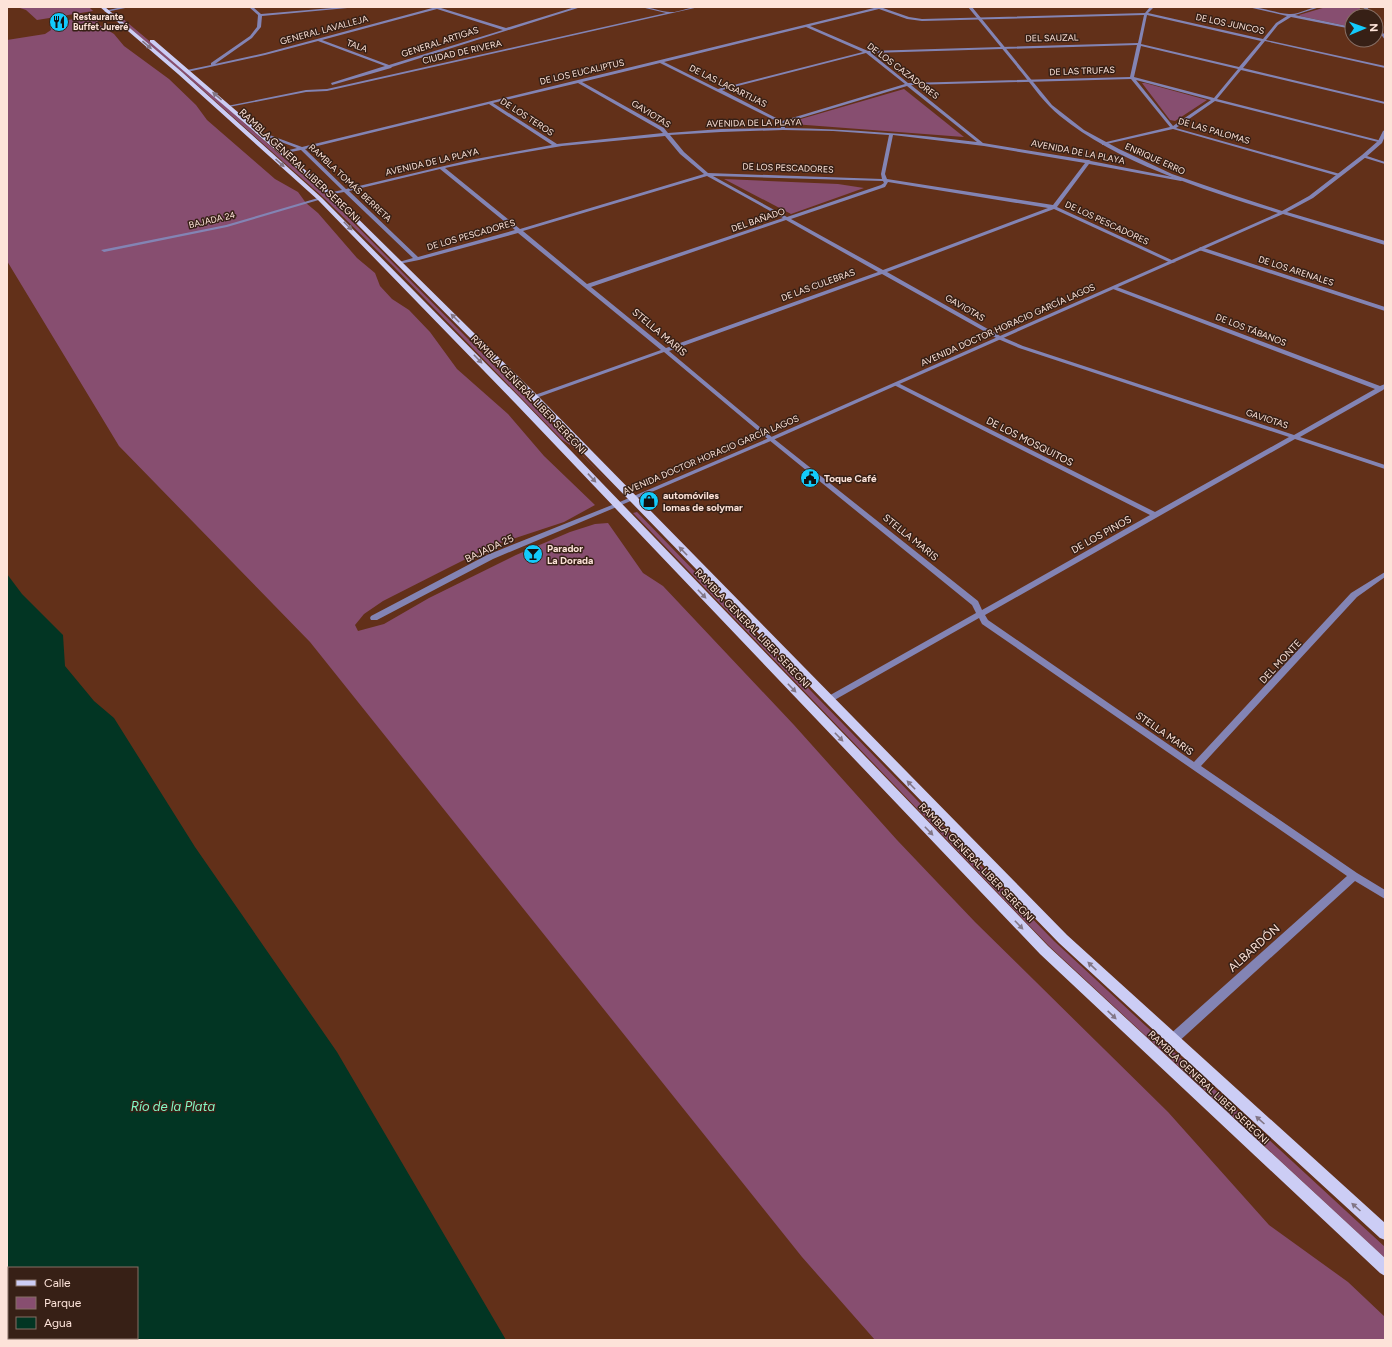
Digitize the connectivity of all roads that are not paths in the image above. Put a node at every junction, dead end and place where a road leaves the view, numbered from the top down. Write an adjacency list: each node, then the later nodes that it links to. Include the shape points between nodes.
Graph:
1 (128, 7): 16 (street)
2 (251, 7): 19 (street)
3 (356, 7): 19 (street)
4 (431, 7): 14 (street)
5 (442, 7): 14 (street, GENERAL LAVALLEJA)
6 (579, 7): 24 (street, GENERAL ARTIGAS)
7 (642, 7): 17 (street)
8 (697, 7): 17 (street, CIUDAD DE RIVERA)
9 (884, 7): 15 (street, DE LOS EUCALIPTUS)
10 (970, 7): 21 (street, ENRIQUE ERRO)
11 (1152, 7): 18 (street)
12 (1250, 7): 20 (street)
13 (1318, 7): 20 (street)
14 (437, 8): 24 (street); 25 (street, GENERAL LAVALLEJA)
15 (877, 8): 21 (street, DE LOS JUNCOS, via 922,20); 22 (street, DE LOS EUCALIPTUS)
16 (109, 9): 35 (main road, RAMBLA GENERAL LIBER SEREGNI); 69 (main road, RAMBLA GENERAL LIBER SEREGNI, one-way to 69)
17 (671, 13): 41 (street, CIUDAD DE RIVERA, via 327,90)
18 (1146, 14): 21 (street, DE LOS JUNCOS); 26 (street, DE LOS JUNCOS); 27 (street)
19 (260, 15): 31 (street, via 259,27 251,37)
20 (1289, 16): 23 (street); 26 (street, via 1277,24)
21 (980, 18): 28 (street, ENRIQUE ERRO)
22 (807, 26): 29 (street, DE LOS CAZADORES); 30 (street, DE LOS EUCALIPTUS)
23 (1344, 26)
24 (505, 30): 32 (street, GENERAL ARTIGAS)
25 (318, 40): 31 (street, GENERAL LAVALLEJA); 32 (street, TALA)
26 (1264, 40): 33 (street, DE LOS JUNCOS); 34 (street)
27 (1138, 44): 28 (street, DEL SAUZAL); 34 (street, DEL SAUZAL); 36 (street)
28 (1004, 47): 29 (street, DEL SAUZAL); 37 (street, ENRIQUE ERRO)
29 (867, 52): 39 (street, DE LOS CAZADORES); 40 (street, DEL SAUZAL)
30 (660, 61): 38 (street, DE LOS EUCALIPTUS); 40 (street, DE LAS LAGARTIJAS)
31 (210, 66): 35 (street, GENERAL LAVALLEJA)
32 (390, 66): 41 (street, GENERAL ARTIGAS)
33 (1385, 67)
34 (1240, 68): 42 (street); 44 (street, DEL SAUZAL)
35 (188, 71): 45 (main road, RAMBLA GENERAL LIBER SEREGNI, one-way to 35)
36 (1132, 78): 37 (street, DE LAS TRUFAS); 42 (street, DE LAS TRUFAS); 47 (street, DE LAS PALOMAS)
37 (1031, 80): 39 (street, DE LAS TRUFAS); 55 (street, ENRIQUE ERRO, via 1051,106 1065,119)
38 (578, 81): 43 (street, DE LOS EUCALIPTUS); 51 (street, GAVIOTAS)
39 (909, 84): 46 (street, DE LAS TRUFAS); 54 (street, DE LOS CAZADORES)
40 (718, 90): 46 (street, DE LAS LAGARTIJAS)
41 (306, 91): 45 (street, CIUDAD DE RIVERA)
42 (1215, 99): 47 (street); 53 (street, DE LAS TRUFAS)
43 (489, 102): 56 (street, DE LOS TEROS); 57 (street, DE LOS EUCALIPTUS)
44 (1385, 103)
45 (229, 106): 50 (main road, RAMBLA GENERAL LIBER SEREGNI)
46 (782, 122): 48 (street)
47 (1173, 128): 55 (street); 64 (street, DE LAS PALOMAS)
48 (784, 129): 51 (street, AVENIDA DE LA PLAYA); 52 (street, AVENIDA DE LA PLAYA)
49 (1385, 131): 53 (street, AVENIDA DOCTOR HORACIO GARCÍA LAGOS)
50 (262, 134): 57 (street, RAMBLA TOMÁS BERRETA); 58 (main road, RAMBLA GENERAL LIBER SEREGNI)
51 (667, 134): 56 (street, AVENIDA DE LA PLAYA); 63 (street, GAVIOTAS, via 682,153)
52 (891, 134): 54 (street, AVENIDA DE LA PLAYA); 65 (street, via 883,174)
53 (1380, 142): 59 (street, AVENIDA DOCTOR HORACIO GARCÍA LAGOS)
54 (982, 143): 60 (street, AVENIDA DE LA PLAYA)
55 (1104, 144): 66 (street, ENRIQUE ERRO)
56 (555, 145): 62 (street, AVENIDA DE LA PLAYA)
57 (301, 148): 58 (street, DE LOS EUCALIPTUS); 67 (street, RAMBLA TOMÁS BERRETA)
58 (283, 153): 68 (main road, RAMBLA GENERAL LIBER SEREGNI)
59 (1364, 156): 61 (street); 64 (street, AVENIDA DOCTOR HORACIO GARCÍA LAGOS)
60 (1089, 161): 66 (street, AVENIDA DE LA PLAYA); 70 (street)
61 (1385, 163)
62 (442, 168): 67 (street, AVENIDA DE LA PLAYA); 73 (street, STELLA MARIS)
63 (707, 174): 65 (street, DE LOS PESCADORES); 72 (street, GAVIOTAS); 73 (street, DE LOS PESCADORES)
64 (1338, 175): 71 (street, AVENIDA DOCTOR HORACIO GARCÍA LAGOS, via 1311,197)
65 (885, 180): 70 (street, DE LOS PESCADORES); 72 (street, DEL BAÑADO, via 883,186)
66 (1181, 180): 71 (street, ENRIQUE ERRO)
67 (346, 190): 68 (street, AVENIDA DE LA PLAYA); 77 (street, RAMBLA TOMÁS BERRETA)
68 (330, 194): 79 (main road, RAMBLA GENERAL LIBER SEREGNI)
69 (320, 199): 76 (street, BAJADA 24, via 227,226); 93 (main road, RAMBLA GENERAL LIBER SEREGNI, one-way to 93)
70 (1054, 207): 78 (street, DE LOS PESCADORES); 80 (street, DE LAS CULEBRAS)
71 (1284, 212): 74 (street, ENRIQUE ERRO); 75 (street, AVENIDA DOCTOR HORACIO GARCÍA LAGOS)
72 (787, 219): 80 (street, GAVIOTAS); 81 (street, DEL BAÑADO)
73 (518, 231): 77 (street, DE LOS PESCADORES); 81 (street, STELLA MARIS)
74 (1385, 243)
75 (1201, 249): 78 (street, AVENIDA DOCTOR HORACIO GARCÍA LAGOS); 83 (street, DE LOS ARENALES)
76 (104, 250)
77 (418, 258): 79 (street, DE LOS PESCADORES)
78 (1173, 262): 82 (street, AVENIDA DOCTOR HORACIO GARCÍA LAGOS)
79 (401, 263): 88 (main road, RAMBLA GENERAL LIBER SEREGNI, one-way to 79)
80 (883, 272): 84 (street, GAVIOTAS); 85 (street, DE LAS CULEBRAS)
81 (587, 286): 85 (street, STELLA MARIS)
82 (1115, 288): 84 (street, AVENIDA DOCTOR HORACIO GARCÍA LAGOS); 87 (street, DE LOS TÁBANOS)
83 (1385, 309)
84 (1000, 338): 86 (street, AVENIDA DOCTOR HORACIO GARCÍA LAGOS); 89 (street, GAVIOTAS)
85 (664, 350): 88 (street, DE LAS CULEBRAS); 90 (street, STELLA MARIS)
86 (896, 384): 90 (street, AVENIDA DOCTOR HORACIO GARCÍA LAGOS); 94 (street, DE LOS MOSQUITOS)
87 (1383, 387): 89 (street, DE LOS PINOS)
88 (534, 397): 92 (main road, RAMBLA GENERAL LIBER SEREGNI)
89 (1294, 437): 91 (street, GAVIOTAS); 94 (street, DE LOS PINOS)
90 (771, 439): 92 (street, AVENIDA DOCTOR HORACIO GARCÍA LAGOS); 96 (street, STELLA MARIS, via 974,603)
91 (1385, 467)
92 (633, 499): 93 (street, AVENIDA DOCTOR HORACIO GARCÍA LAGOS); 98 (main road, RAMBLA GENERAL LIBER SEREGNI, one-way to 92)
93 (618, 505): 97 (street, BAJADA 25, via 490,557); 104 (main road, RAMBLA GENERAL LIBER SEREGNI, one-way to 104, via 1044,950)
94 (1155, 515): 96 (street, DE LOS PINOS)
95 (1385, 574): 99 (street, DEL MONTE, via 1354,595)
96 (981, 614): 98 (street, DE LOS PINOS); 99 (street, STELLA MARIS, via 985,622)
97 (374, 618)
98 (828, 700): 102 (main road, RAMBLA GENERAL LIBER SEREGNI, one-way to 98, via 1063,939)
99 (1195, 768): 100 (street, STELLA MARIS)
100 (1354, 876): 101 (street, STELLA MARIS); 102 (street, ALBARDÓN)
101 (1385, 895)
102 (1172, 1040): 103 (main road, RAMBLA GENERAL LIBER SEREGNI, one-way to 102)
103 (1385, 1234)
104 (1385, 1268)

